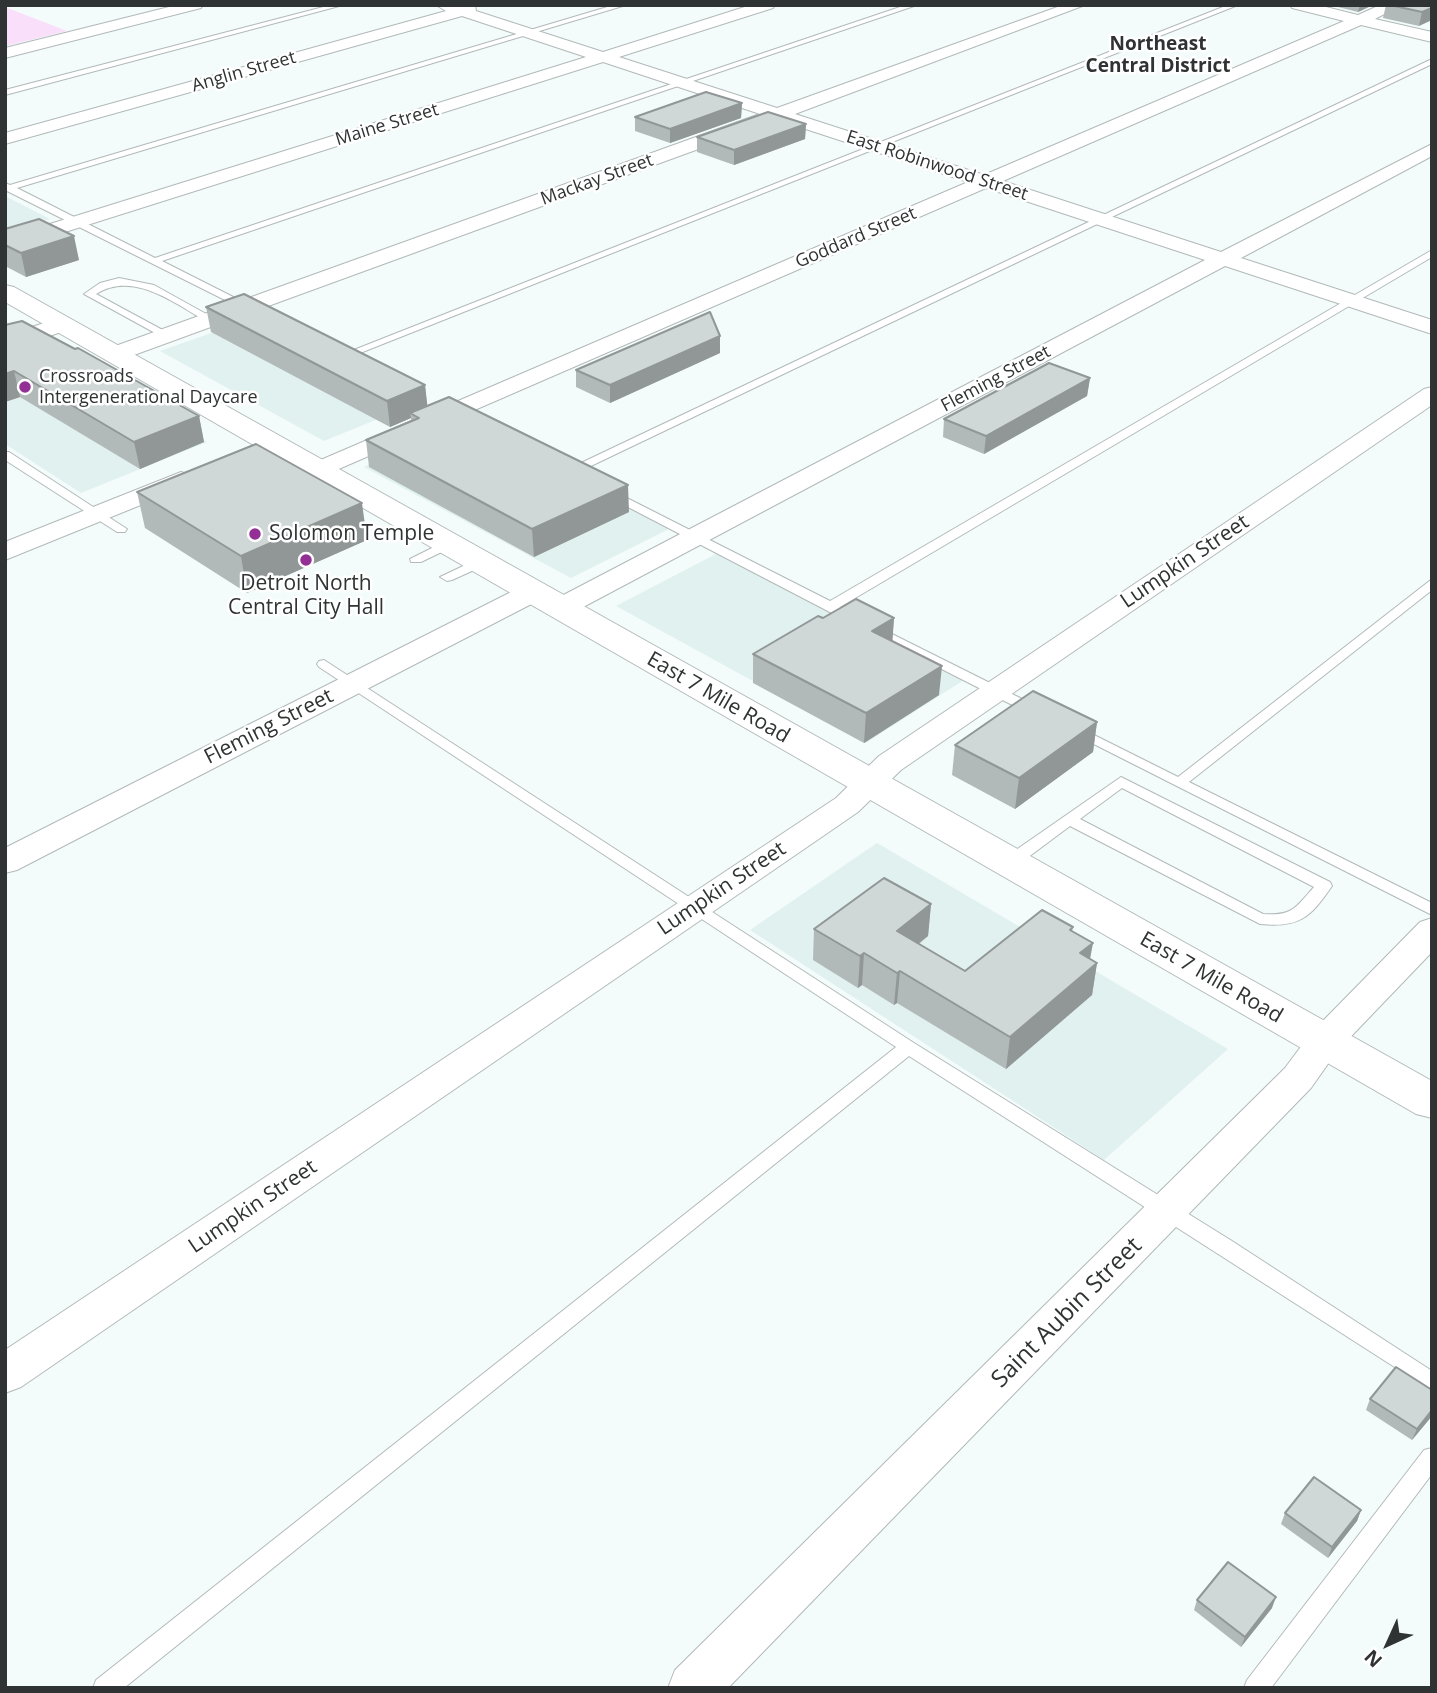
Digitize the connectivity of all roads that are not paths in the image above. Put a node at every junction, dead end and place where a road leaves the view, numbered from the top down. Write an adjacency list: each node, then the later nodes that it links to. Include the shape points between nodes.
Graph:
1 (196, 5): 15 (street)
2 (340, 5): 19 (lane)
3 (482, 5): 11 (street, Anglin Street)
4 (623, 5): 13 (lane)
5 (768, 5): 16 (street, Maine Street)
6 (914, 5): 18 (lane)
7 (1078, 5): 20 (street, Mackay Street)
8 (1235, 5): 22 (lane)
9 (1297, 5): 12 (street)
10 (1394, 5): 12 (street, Goddard Street)
11 (452, 8): 13 (street, East Robinwood Street); 21 (street, Anglin Street)
12 (1360, 20): 14 (street); 24 (street, Goddard Street)
13 (529, 33): 16 (street, East Robinwood Street); 25 (lane)
14 (1432, 37)
15 (5, 53)
16 (603, 57): 18 (street, East Robinwood Street); 27 (street, Maine Street)
17 (1432, 61): 26 (lane)
18 (682, 83): 20 (street, East Robinwood Street); 31 (lane)
19 (5, 93)
20 (778, 114): 22 (street, East Robinwood Street); 34 (street, Mackay Street)
21 (5, 139)
22 (877, 147): 24 (street, East Robinwood Street); 42 (lane)
23 (1432, 149): 30 (street, Fleming Street)
24 (985, 182): 26 (street, East Robinwood Street); 49 (street, Goddard Street)
25 (7, 187): 27 (lane)
26 (1100, 219): 30 (street, East Robinwood Street); 51 (lane)
27 (78, 222): 28 (street, Maine Street); 31 (lane)
28 (5, 245)
29 (1432, 253): 33 (lane)
30 (1223, 259): 33 (street, East Robinwood Street); 56 (street, Fleming Street)
31 (154, 261): 34 (lane)
32 (5, 292): 36 (street, East 7 Mile Road)
33 (1352, 301): 37 (street, East Robinwood Street); 62 (lane)
34 (252, 311): 35 (street, Mackay Street)
35 (212, 320): 38 (street, Mackay Street); 38 (lane, via 127,279 98,286 89,294)
36 (62, 324): 39 (street); 41 (street, East 7 Mile Road)
37 (1432, 327)
38 (166, 336): 41 (street, Mackay Street)
39 (5, 344)
40 (329, 351): 42 (lane)
41 (115, 355): 45 (street, East 7 Mile Road)
42 (341, 357): 43 (lane)
43 (353, 363)
44 (1432, 394): 65 (street, Lumpkin Street)
45 (271, 443): 47 (street); 49 (street, East 7 Mile Road)
46 (5, 455): 54 (lane)
47 (239, 456)
48 (557, 466): 51 (lane)
49 (318, 470): 59 (street, East 7 Mile Road)
50 (200, 472): 54 (street)
51 (568, 472): 52 (lane)
52 (580, 478)
53 (603, 490): 56 (lane)
54 (97, 514): 55 (lane); 57 (street)
55 (121, 529)
56 (695, 537): 61 (street, Fleming Street); 62 (lane)
57 (5, 552)
58 (416, 559): 59 (lane)
59 (448, 561): 61 (street, East 7 Mile Road, via 480,562)
60 (1432, 583): 69 (lane)
61 (547, 600): 64 (street, Fleming Street); 68 (street, East 7 Mile Road)
62 (830, 607): 65 (lane)
63 (324, 664): 64 (lane)
64 (354, 684): 71 (street, Fleming Street); 73 (lane)
65 (995, 691): 66 (lane); 68 (street, Lumpkin Street, via 890,763)
66 (1044, 716)
67 (1069, 728): 69 (lane)
68 (869, 783): 72 (street, East 7 Mile Road); 73 (street, Lumpkin Street, via 847,805)
69 (1179, 783): 74 (lane)
70 (1070, 820): 70 (lane, via 1260,919 1285,922 1324,886 1121,782); 72 (lane)
71 (5, 862)
72 (1009, 863): 76 (street, East 7 Mile Road)
73 (696, 907): 77 (lane); 80 (street, Lumpkin Street)
74 (1432, 910)
75 (1432, 930): 76 (street, Saint Aubin Street)
76 (1324, 1042): 78 (street, East 7 Mile Road); 79 (street, Saint Aubin Street, via 1298,1078)
77 (908, 1047): 79 (lane); 83 (lane)
78 (1432, 1102)
79 (1168, 1211): 81 (lane); 84 (street, Saint Aubin Street)
80 (5, 1374)
81 (1432, 1382)
82 (1432, 1457): 85 (lane)
83 (105, 1688)
84 (693, 1688)
85 (1256, 1688)

